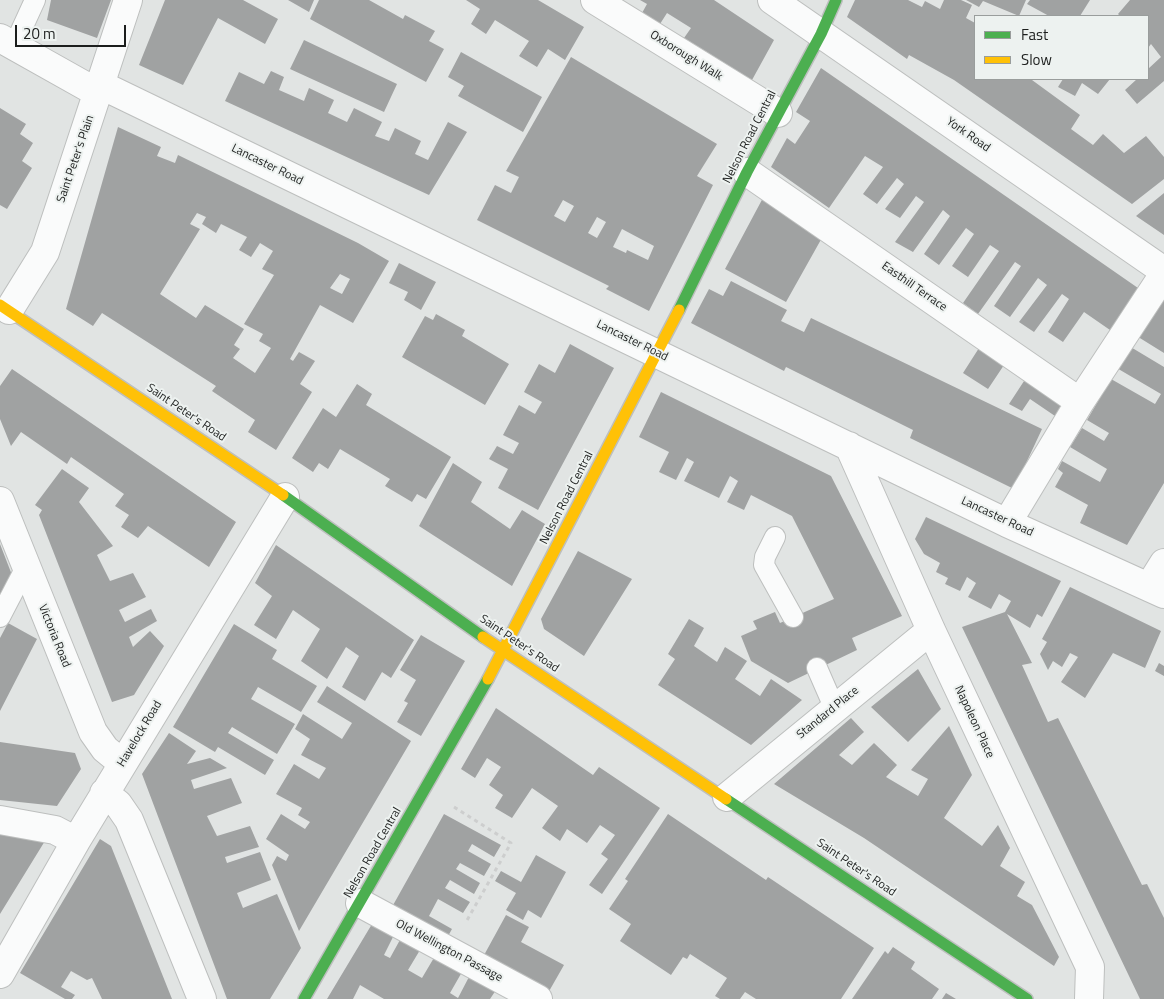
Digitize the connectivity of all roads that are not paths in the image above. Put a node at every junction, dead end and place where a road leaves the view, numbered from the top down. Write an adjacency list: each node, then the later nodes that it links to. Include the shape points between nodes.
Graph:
1 (35, 0): 7 (lane)
2 (128, 0): 8 (street, Saint Peter's Plain)
3 (595, 0): 9 (street, Oxborough Walk)
4 (772, 0): 6 (street, York Road)
5 (836, 0): 6 (street, Nelson Road Central)
6 (821, 34): 9 (street, Nelson Road Central); 11 (street, York Road)
7 (7, 42): 8 (street, Lancaster Road)
8 (100, 89): 12 (street, Saint Peter's Plain, via 45,252); 13 (street, Lancaster Road)
9 (778, 113): 10 (street, Nelson Road Central)
10 (747, 172): 13 (street, Nelson Road Central); 14 (street, Easthill Terrace)
11 (1164, 272): 14 (street)
12 (4, 307): 16 (street, Saint Peter's Road)
13 (658, 353): 15 (street, Lancaster Road); 26 (street, Nelson Road Central)
14 (1080, 402): 18 (street)
15 (848, 446): 18 (street, Lancaster Road); 25 (street, Napoleon Place)
16 (285, 497): 26 (street, Saint Peter's Road); 29 (street, Havelock Road)
17 (0, 501): 21 (street, Victoria Road)
18 (1007, 523): 22 (street, Lancaster Road)
19 (775, 537): 24 (lane, via 764,566)
20 (1164, 563): 22 (street)
21 (26, 566): 23 (lane); 29 (street, Victoria Road, via 93,732)
22 (1156, 590)
23 (0, 617)
24 (793, 617)
25 (931, 630): 28 (street, Standard Place); 40 (street, Napoleon Place, via 1090,966)
26 (504, 651): 31 (street, Saint Peter's Road); 34 (street, Nelson Road Central)
27 (817, 668): 28 (lane)
28 (834, 707): 31 (street, Standard Place)
29 (122, 763): 30 (street, Havelock Road)
30 (104, 793): 33 (street, Havelock Road); 36 (street, via 118,804 129,820)
31 (727, 797): 39 (street, Saint Peter's Road)
32 (0, 820): 33 (street, via 55,830)
33 (76, 841): 35 (street, Havelock Road)
34 (360, 903): 37 (street, Nelson Road Central); 38 (street, Old Wellington Passage)
35 (0, 974)
36 (202, 999)
37 (304, 999)
38 (538, 999)
39 (1027, 999)
40 (1089, 999)

